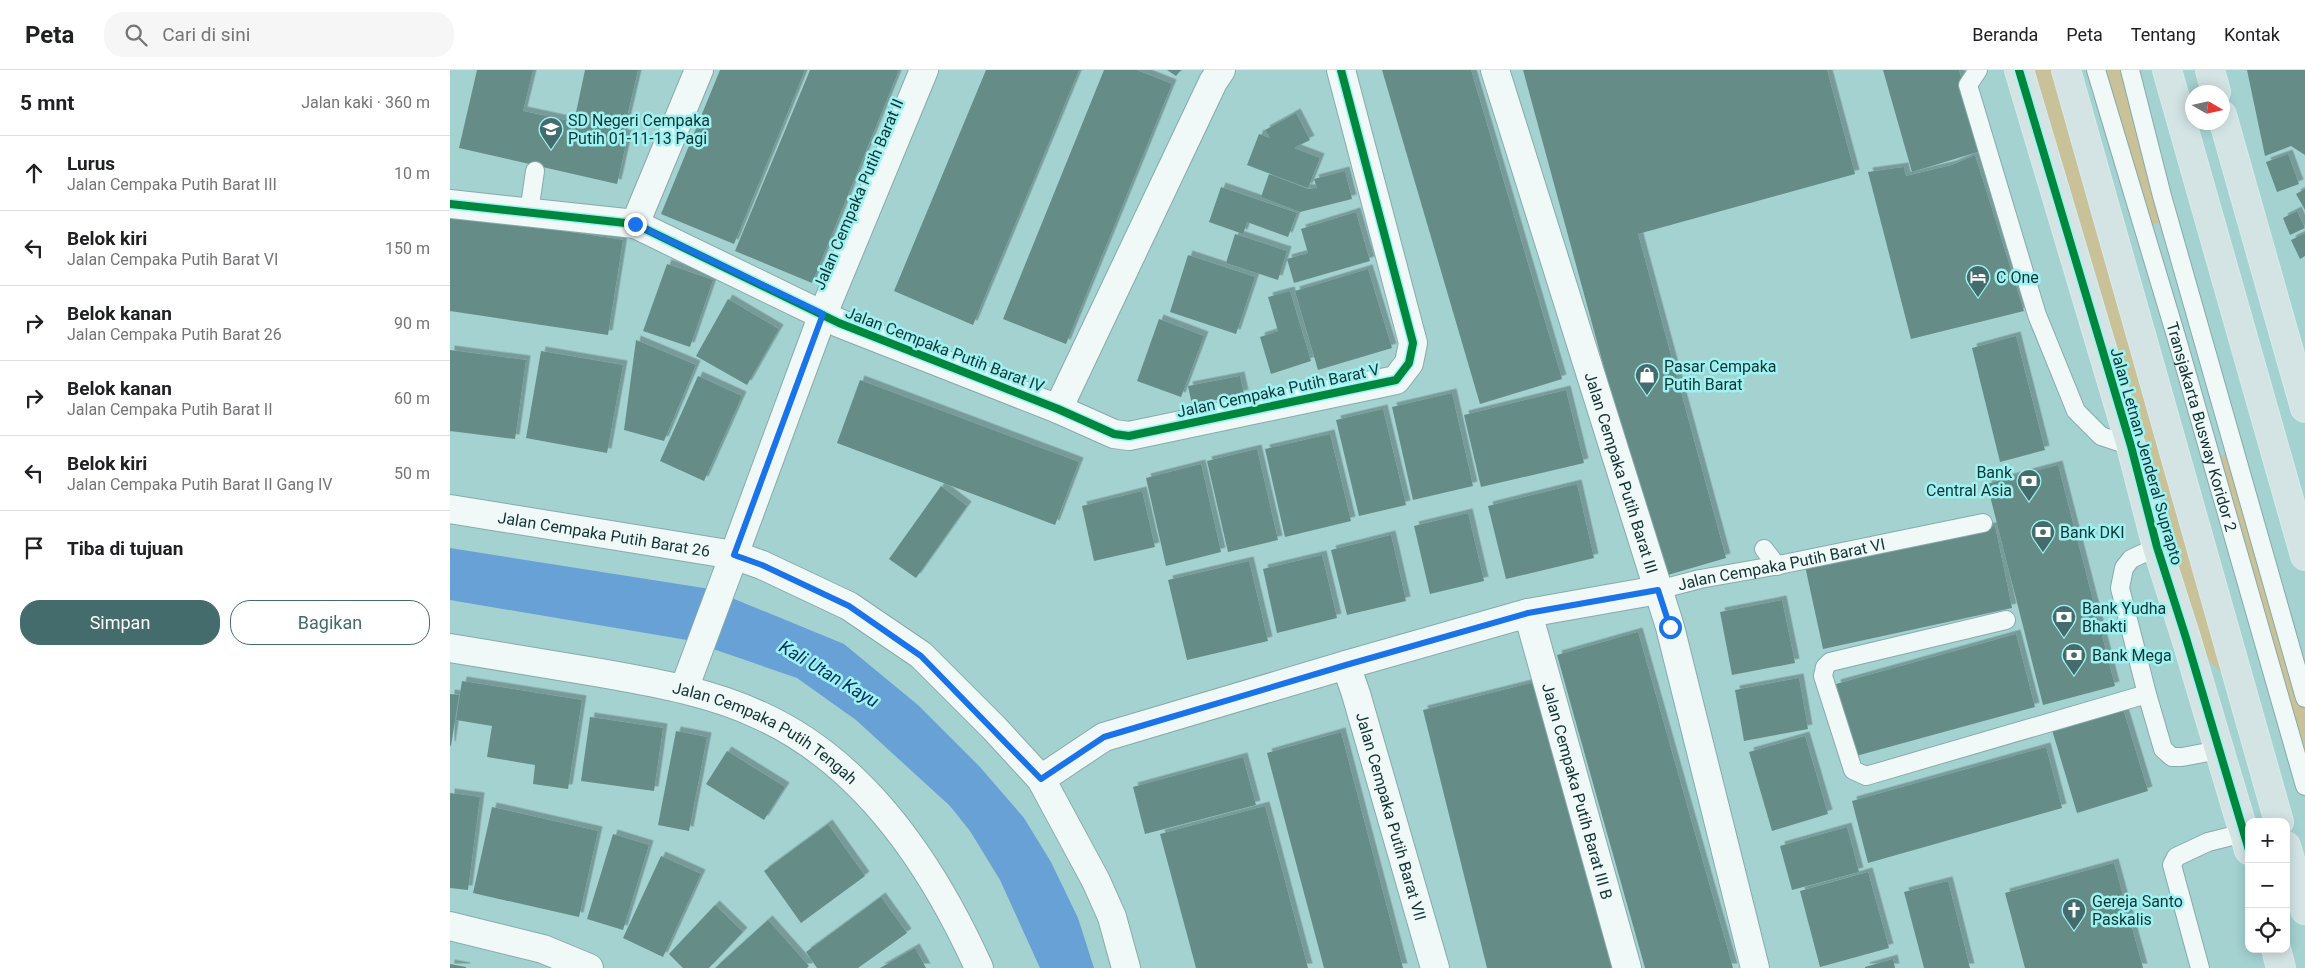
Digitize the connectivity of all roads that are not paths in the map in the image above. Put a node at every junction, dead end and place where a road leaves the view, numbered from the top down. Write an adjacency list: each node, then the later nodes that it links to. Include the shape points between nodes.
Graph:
1 (699, 70): 19 (street)
2 (924, 70): 20 (street, Jalan Cempaka Putih Barat II)
3 (1221, 70): 21 (street, Jalan Cempaka Putih Barat IV)
4 (1341, 70): 21 (street, Jalan Cempaka Putih Barat V, via 1413,343 1409,363 1396,380 1129,436 1114,434)
5 (1494, 70): 31 (street, Jalan Cempaka Putih Barat III)
6 (1978, 70): 13 (lane)
7 (2019, 70): 23 (main road, Jalan Letnan Jenderal Suprapto)
8 (2066, 70): 38 (main road, Jalan Letnan Jenderal Suprapto)
9 (2096, 70): 43 (lane, Transjakarta Busway Koridor 2)
10 (2130, 70): 40 (lane, Transjakarta Busway Koridor 2, via 2162,196)
11 (2168, 70): 28 (main road)
12 (2210, 70): 14 (main road)
13 (1966, 78): 23 (lane, via 2037,315 2076,411 2101,436)
14 (2214, 85)
15 (2226, 130): 22 (main road)
16 (535, 171): 18 (lane)
17 (450, 204): 18 (street, Jalan Cempaka Putih Barat IV)
18 (529, 212): 19 (street, Jalan Cempaka Putih Barat IV)
19 (635, 224): 20 (street, Jalan Cempaka Putih Barat IV)
20 (823, 314): 21 (street, Jalan Cempaka Putih Barat IV); 29 (street, Jalan Cempaka Putih Barat II)
21 (1058, 408)
22 (2305, 408)
23 (2131, 446): 26 (main road, Jalan Letnan Jenderal Suprapto)
24 (450, 509): 29 (street, Jalan Cempaka Putih Barat 26)
25 (1983, 523): 30 (lane, Jalan Cempaka Putih Barat VI)
26 (2157, 547): 34 (main road, Jalan Letnan Jenderal Suprapto); 39 (lane, via 2131,559 2124,568 2120,588)
27 (1764, 549): 30 (lane)
28 (2305, 556)
29 (731, 563): 37 (street, Jalan Cempaka Putih Barat II); 42 (street, Jalan Cempaka Putih Barat 26, via 762,565 849,606 921,656)
30 (1777, 566): 31 (lane, Jalan Cempaka Putih Barat VI)
31 (1658, 590): 32 (street, Jalan Cempaka Putih Barat VI); 56 (street, Jalan Cempaka Putih Barat III)
32 (1528, 613): 36 (street, Jalan Cempaka Putih Barat VI); 55 (street, Jalan Cempaka Putih Barat III B)
33 (2006, 620): 39 (lane, via 1830,662 1823,676 1853,770 1866,776)
34 (2186, 638): 38 (main road); 41 (main road, Jalan Letnan Jenderal Suprapto)
35 (450, 648): 37 (street, Jalan Cempaka Putih Tengah)
36 (1346, 665): 42 (street, Jalan Cempaka Putih Barat VI, via 1104,737); 54 (street, Jalan Cempaka Putih Barat VII)
37 (684, 689): 52 (street, Jalan Cempaka Putih Tengah, via 758,714 803,738 840,765 872,797 900,834 944,899)
38 (2242, 693): 44 (main road, Jalan Letnan Jenderal Suprapto)
39 (2147, 694): 41 (lane, via 2163,749 2172,757)
40 (2305, 698)
41 (2219, 750): 45 (main road, Jalan Letnan Jenderal Suprapto)
42 (1041, 779): 53 (street, Jalan Cempaka Putih Barat 26, via 1096,881 1112,917)
43 (2305, 786)
44 (2278, 818)
45 (2245, 838)
46 (2245, 841): 57 (lane, via 2208,842 2176,857 2172,865)
47 (2290, 859): 48 (main road)
48 (2305, 910)
49 (450, 926): 51 (street, via 543,949)
50 (2277, 953): 58 (main road)
51 (589, 968)
52 (979, 968)
53 (1126, 968)
54 (1435, 968)
55 (1627, 968)
56 (1755, 968)
57 (2200, 968)
58 (2281, 968)

